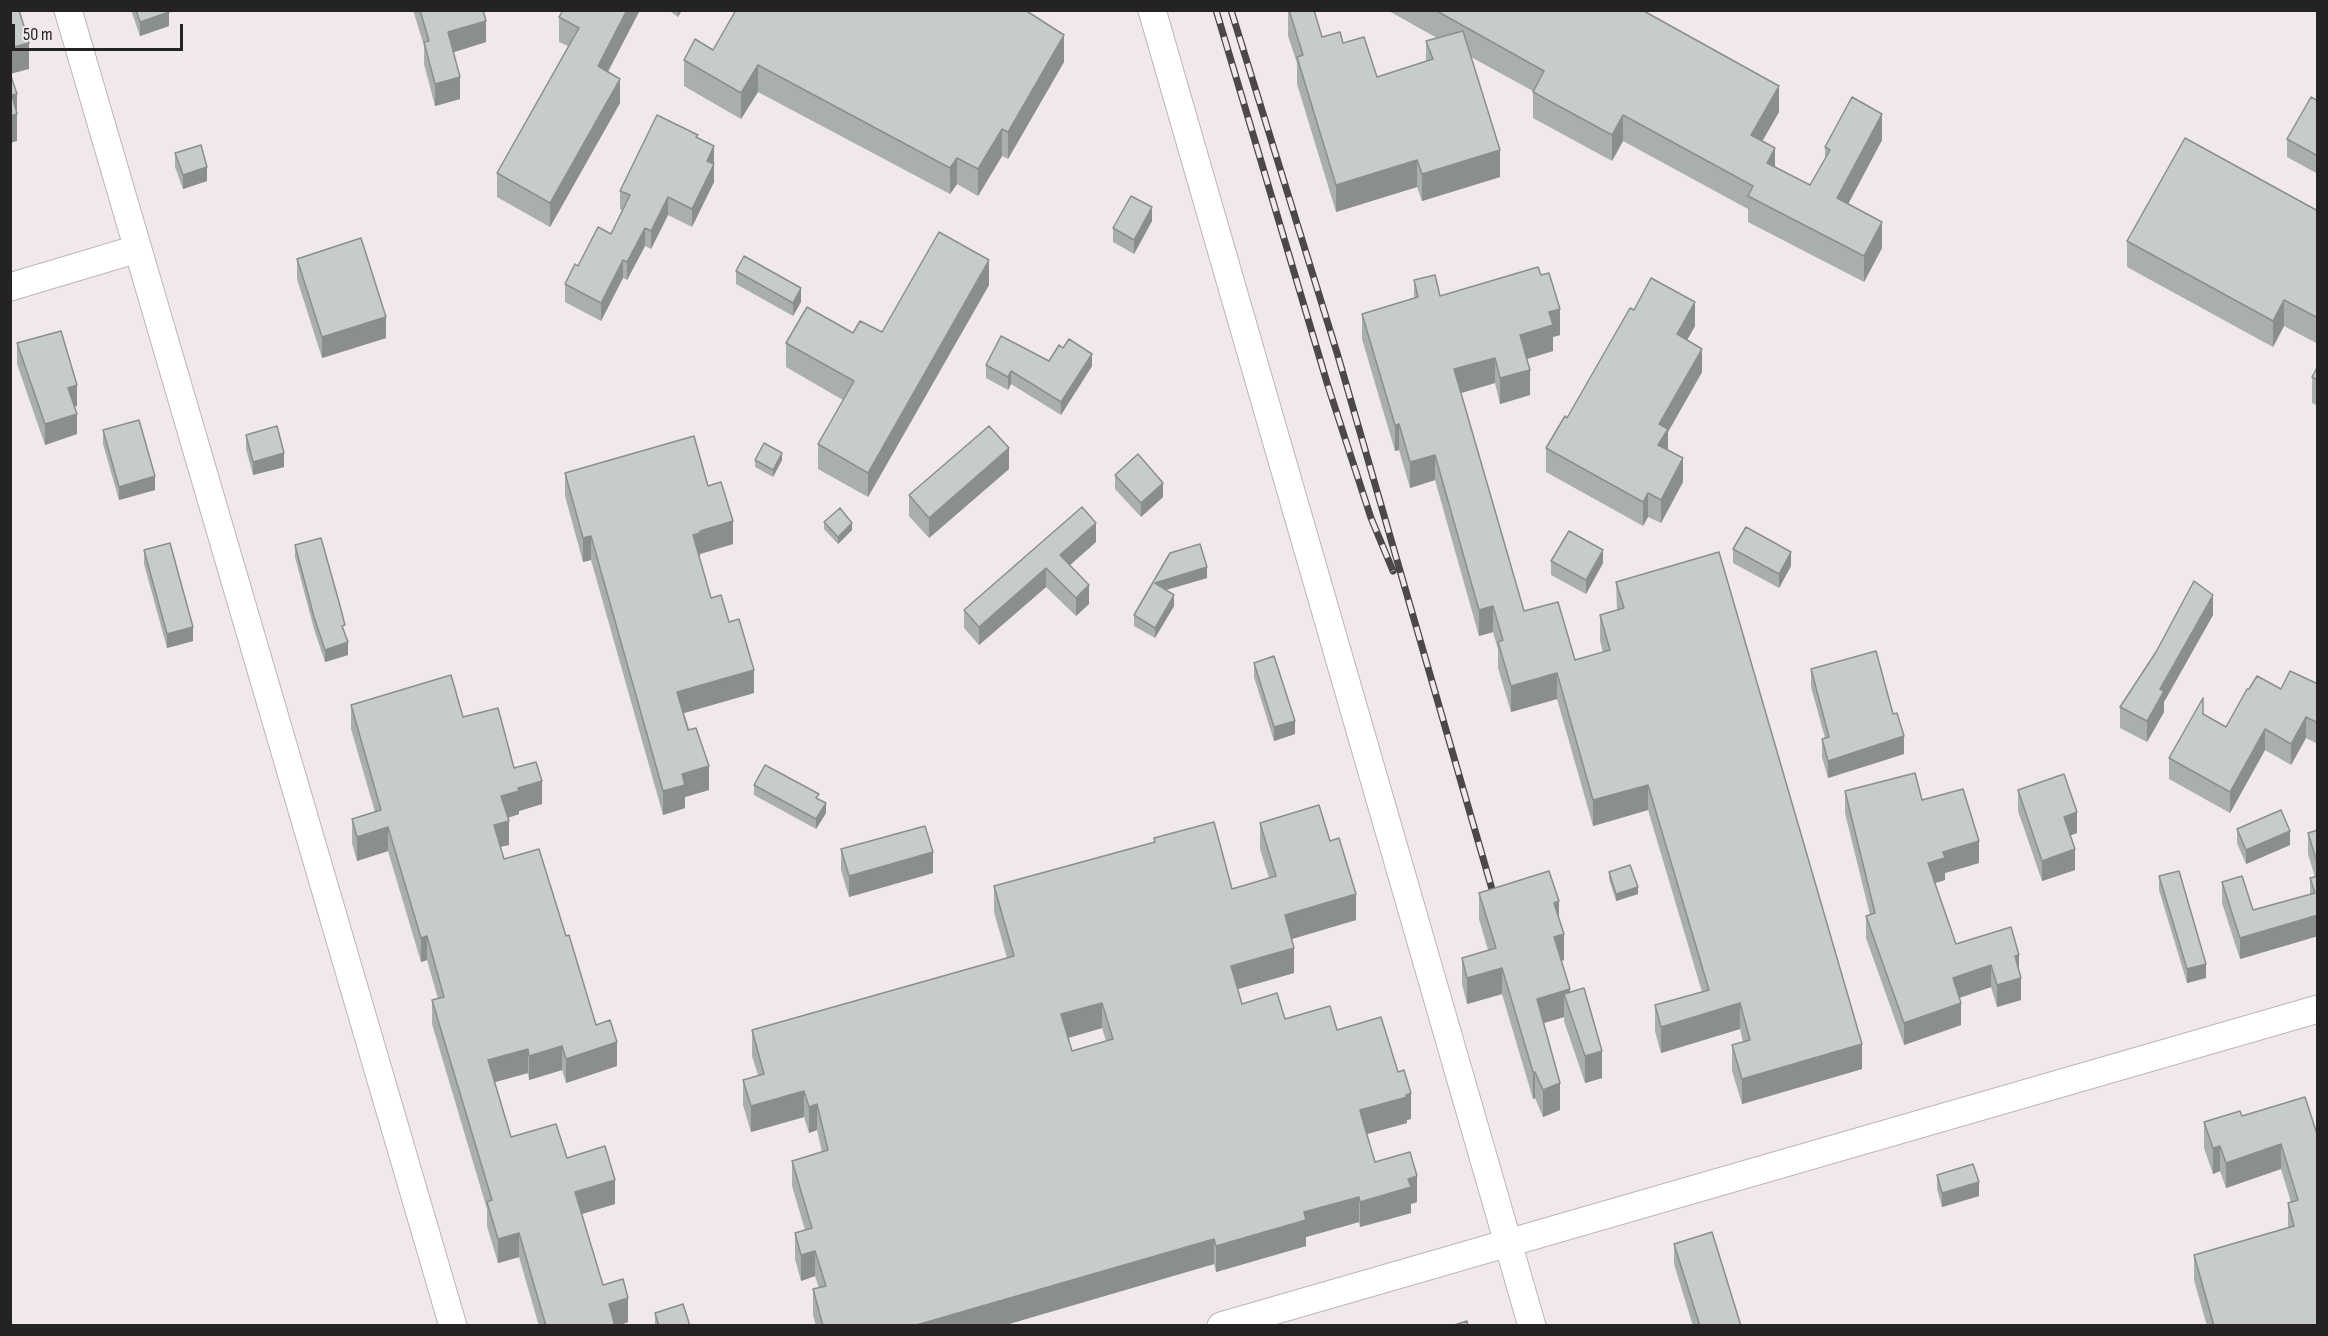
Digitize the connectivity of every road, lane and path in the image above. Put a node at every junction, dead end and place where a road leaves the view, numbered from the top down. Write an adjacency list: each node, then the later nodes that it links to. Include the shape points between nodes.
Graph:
1 (68, 10): 3 (lane)
2 (1152, 10): 6 (lane)
3 (137, 249): 4 (lane); 7 (lane)
4 (10, 287)
5 (2318, 1009): 6 (lane)
6 (1508, 1243): 8 (lane); 9 (lane)
7 (453, 1326)
8 (1221, 1326)
9 (1532, 1326)

